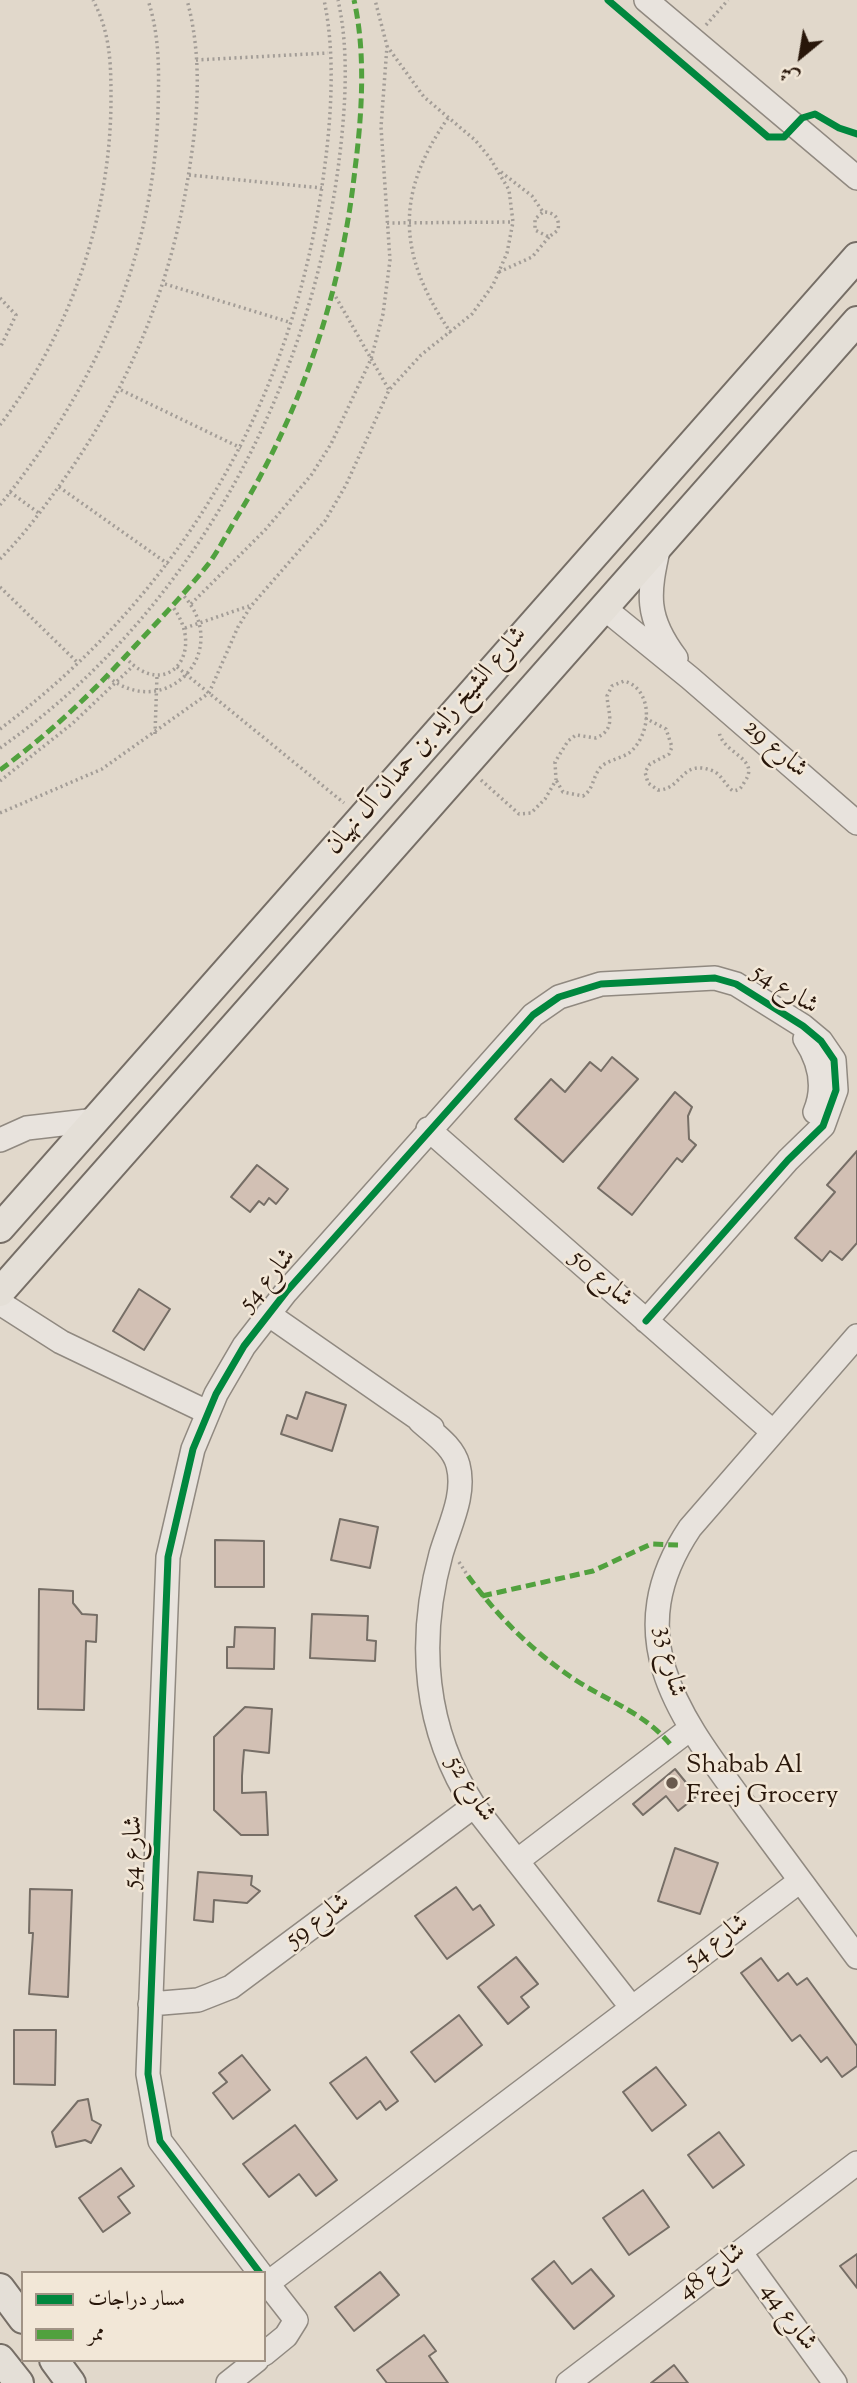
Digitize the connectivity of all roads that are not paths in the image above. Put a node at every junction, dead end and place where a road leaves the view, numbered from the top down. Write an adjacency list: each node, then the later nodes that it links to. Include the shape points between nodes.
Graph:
1 (646, 0): 2 (street)
2 (855, 181)
3 (857, 257): 5 (main road, شارع الشيخ زايد بن حمدان آل نهيان)
4 (857, 321): 6 (main road, شارع الشيخ زايد بن حمدان آل نهيان)
5 (644, 498): 7 (main road, via 629,535 594,578); 10 (main road, شارع الشيخ زايد بن حمدان آل نهيان)
6 (659, 545): 7 (main road, شارع الشيخ زايد بن حمدان آل نهيان); 8 (street, شارع 29, via 651,582 651,612 659,635)
7 (604, 608): 8 (street, شارع 29); 14 (main road, شارع الشيخ زايد بن حمدان آل نهيان)
8 (690, 678): 9 (street, شارع 29)
9 (857, 823)
10 (96, 1120): 12 (street, via 27,1128); 13 (main road, شارع الشيخ زايد بن حمدان آل نهيان)
11 (428, 1129): 16 (street, شارع 54); 17 (street, شارع 50); 17 (street, شارع 54, via 533,1014 580,989 715,978 736,984 792,1020 814,1053 821,1083 814,1115 788,1160)
12 (0, 1140)
13 (0, 1228)
14 (0, 1292)
15 (0, 1303): 19 (street, via 61,1342)
16 (268, 1314): 19 (street, شارع 54, via 227,1372); 22 (street, شارع 52, via 420,1421 449,1447 458,1465 460,1489 435,1577 428,1626 429,1686 443,1748)
17 (646, 1321): 20 (street, شارع 50)
18 (857, 1336): 20 (street, شارع 33)
19 (208, 1412): 26 (street, شارع 54, via 183,1484 168,1557)
20 (772, 1431): 21 (street, شارع 33, via 690,1528 664,1580 658,1613 660,1653 671,1693)
21 (690, 1729): 23 (street); 24 (street, شارع 33)
22 (474, 1806): 23 (street, شارع 52); 26 (street, شارع 59, via 231,1987 198,2000)
23 (517, 1861): 27 (street, شارع 52)
24 (800, 1881): 25 (street, شارع 33); 27 (street, شارع 54)
25 (857, 1957)
26 (150, 2004): 30 (street, شارع 54, via 148,2074 160,2141)
27 (632, 2008): 31 (street, شارع 54)
28 (857, 2163): 29 (street, شارع 48)
29 (740, 2252): 42 (street, شارع 48); 43 (street, شارع 44)
30 (259, 2271)
31 (266, 2277)
32 (266, 2281): 35 (street, شارع 54, via 296,2320 286,2336)
33 (0, 2288): 34 (main road)
34 (21, 2316)
35 (266, 2352)
36 (0, 2359): 39 (main road)
37 (55, 2362): 40 (main road)
38 (254, 2362): 41 (street)
39 (19, 2383)
40 (71, 2383)
41 (228, 2383)
42 (568, 2383)
43 (835, 2383)

